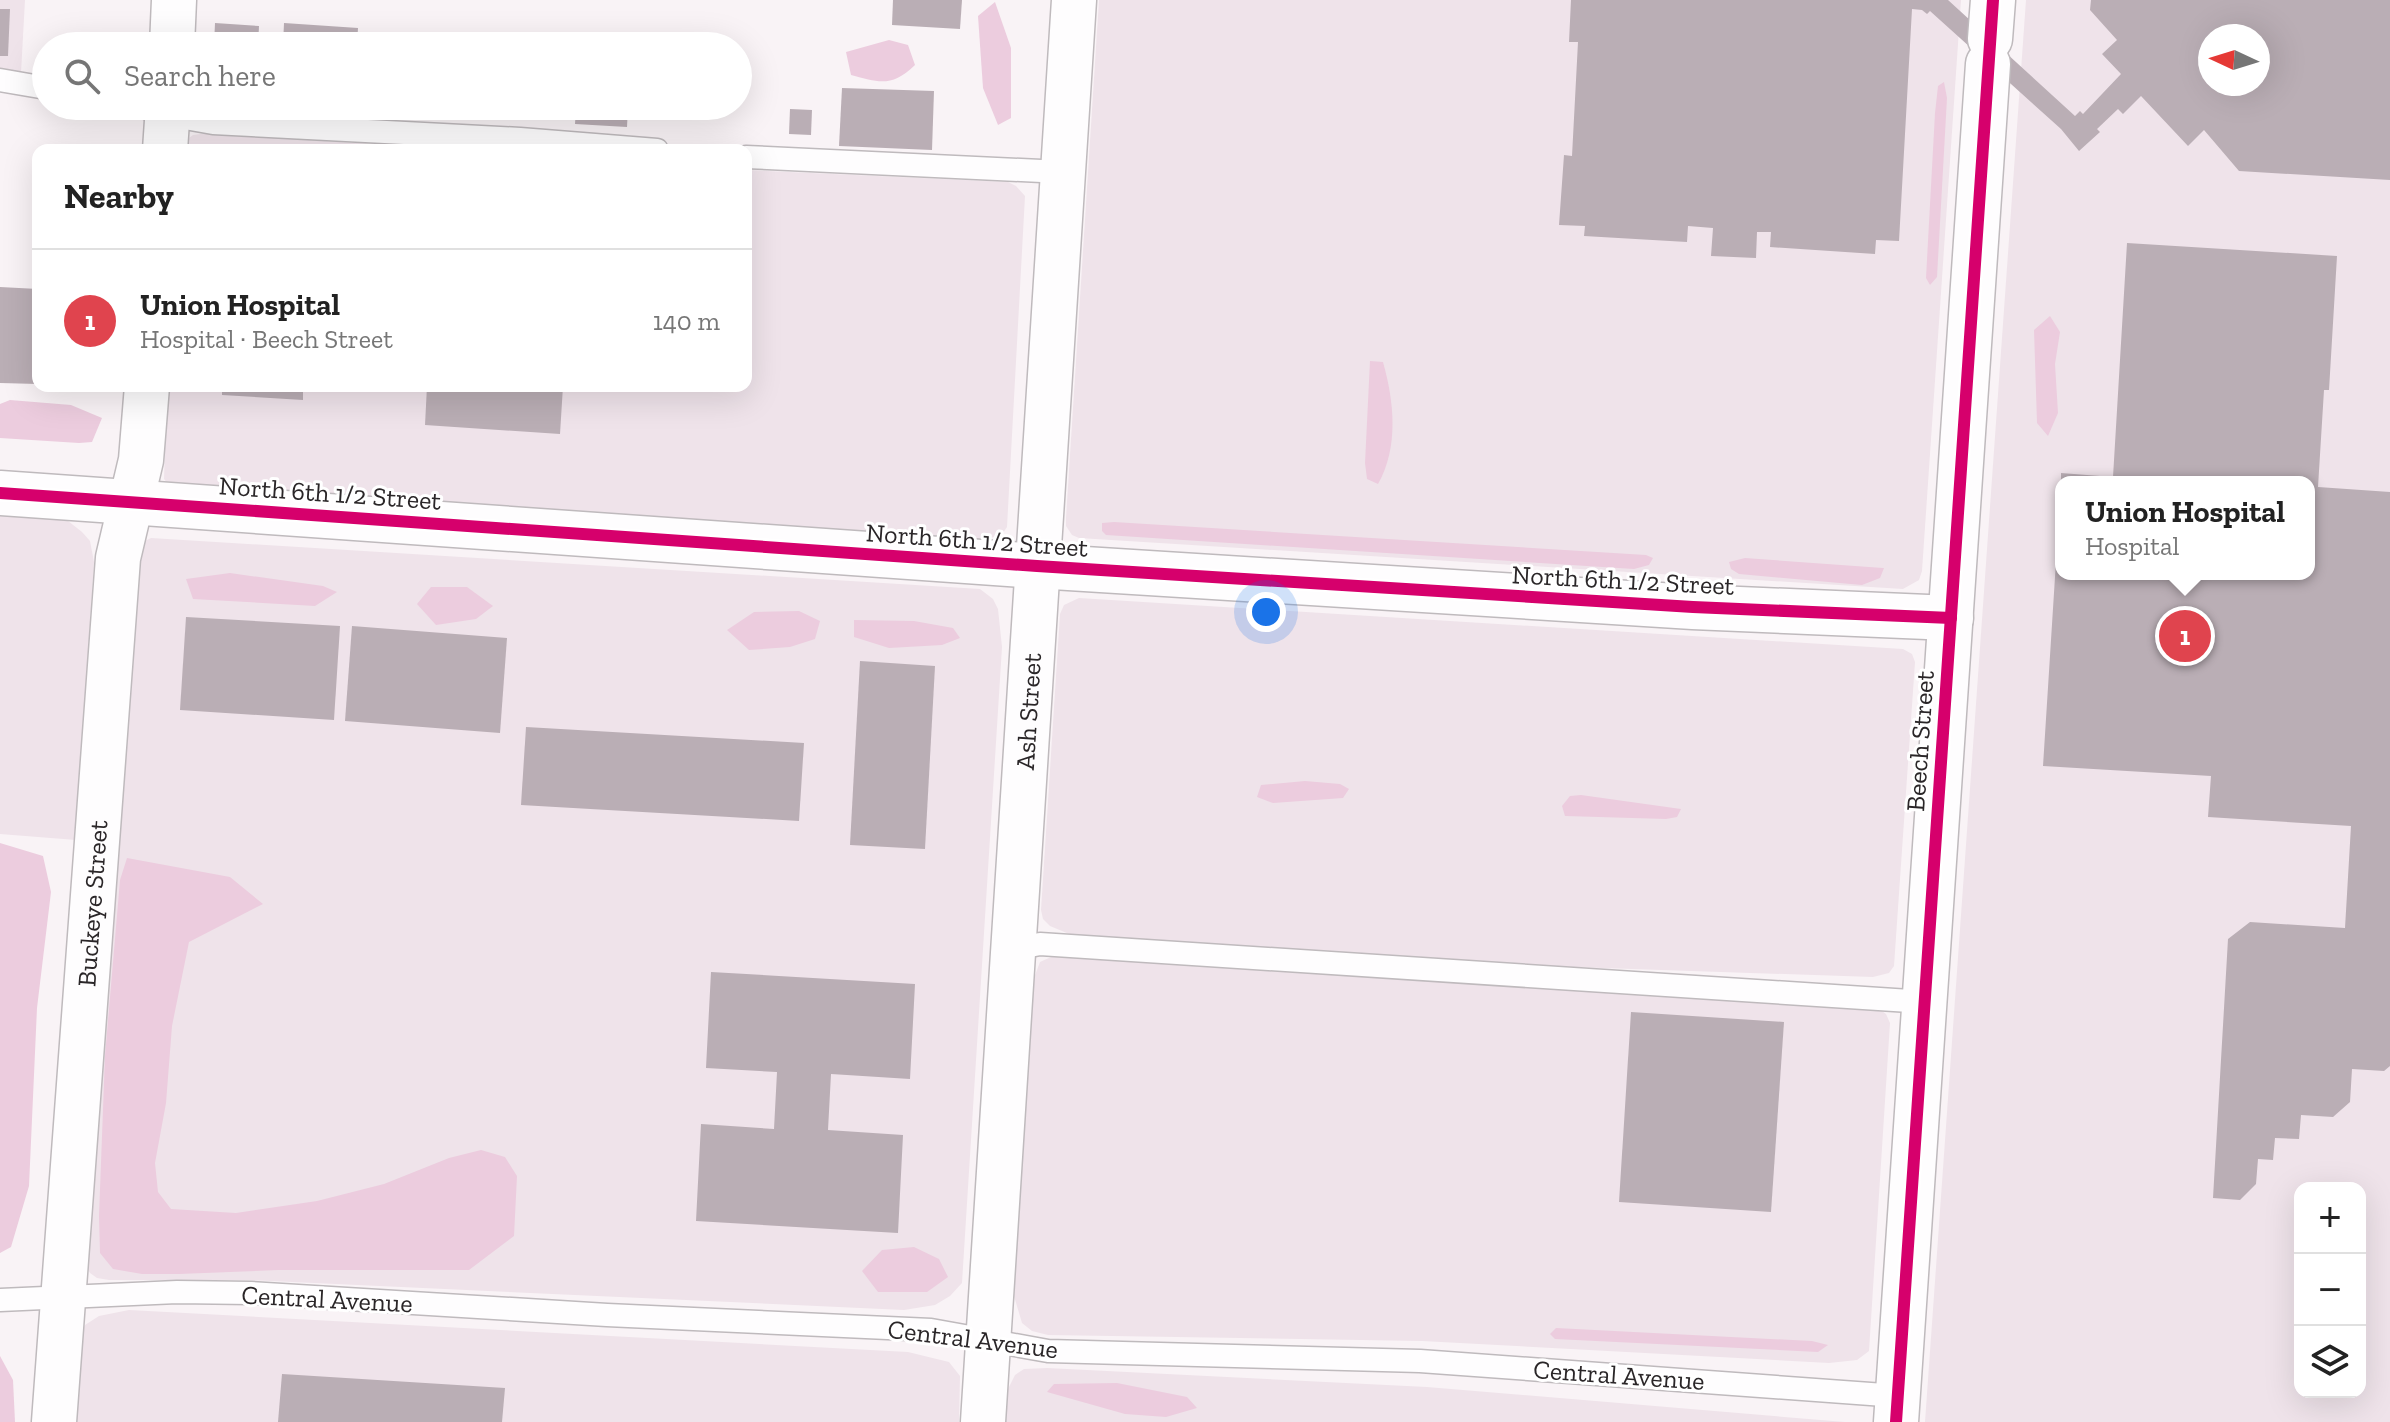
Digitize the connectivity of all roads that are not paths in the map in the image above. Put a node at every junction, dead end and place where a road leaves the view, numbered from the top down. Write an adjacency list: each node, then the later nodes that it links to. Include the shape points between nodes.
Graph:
1 (174, 0): 3 (street)
2 (1074, 0): 10 (street, Ash Street)
3 (173, 32)
4 (1990, 34): 15 (street, Beech Street)
5 (0, 80): 6 (lane)
6 (32, 86)
7 (173, 120): 8 (lane)
8 (582, 144)
9 (752, 157): 10 (lane)
10 (1062, 172): 14 (street, Ash Street)
11 (147, 392): 13 (street, Buckeye Street)
12 (0, 493): 13 (street, North 6th 1/2 Street)
13 (132, 500): 14 (street, North 6th 1/2 Street); 18 (street, Buckeye Street, via 118,558)
14 (1037, 566): 15 (street, North 6th 1/2 Street); 16 (street, Ash Street)
15 (1951, 618): 17 (street, Beech Street)
16 (1013, 949): 17 (lane, via 1040,944); 20 (street, Ash Street)
17 (1925, 1002): 21 (street, Beech Street)
18 (65, 1297): 19 (lane, Central Avenue); 20 (lane, Central Avenue, via 251,1293 931,1330); 22 (street, Buckeye Street)
19 (0, 1300)
20 (988, 1340): 21 (lane, Central Avenue, via 1048,1351 1420,1361); 23 (street, Ash Street)
21 (1897, 1409)
22 (54, 1422)
23 (983, 1422)

